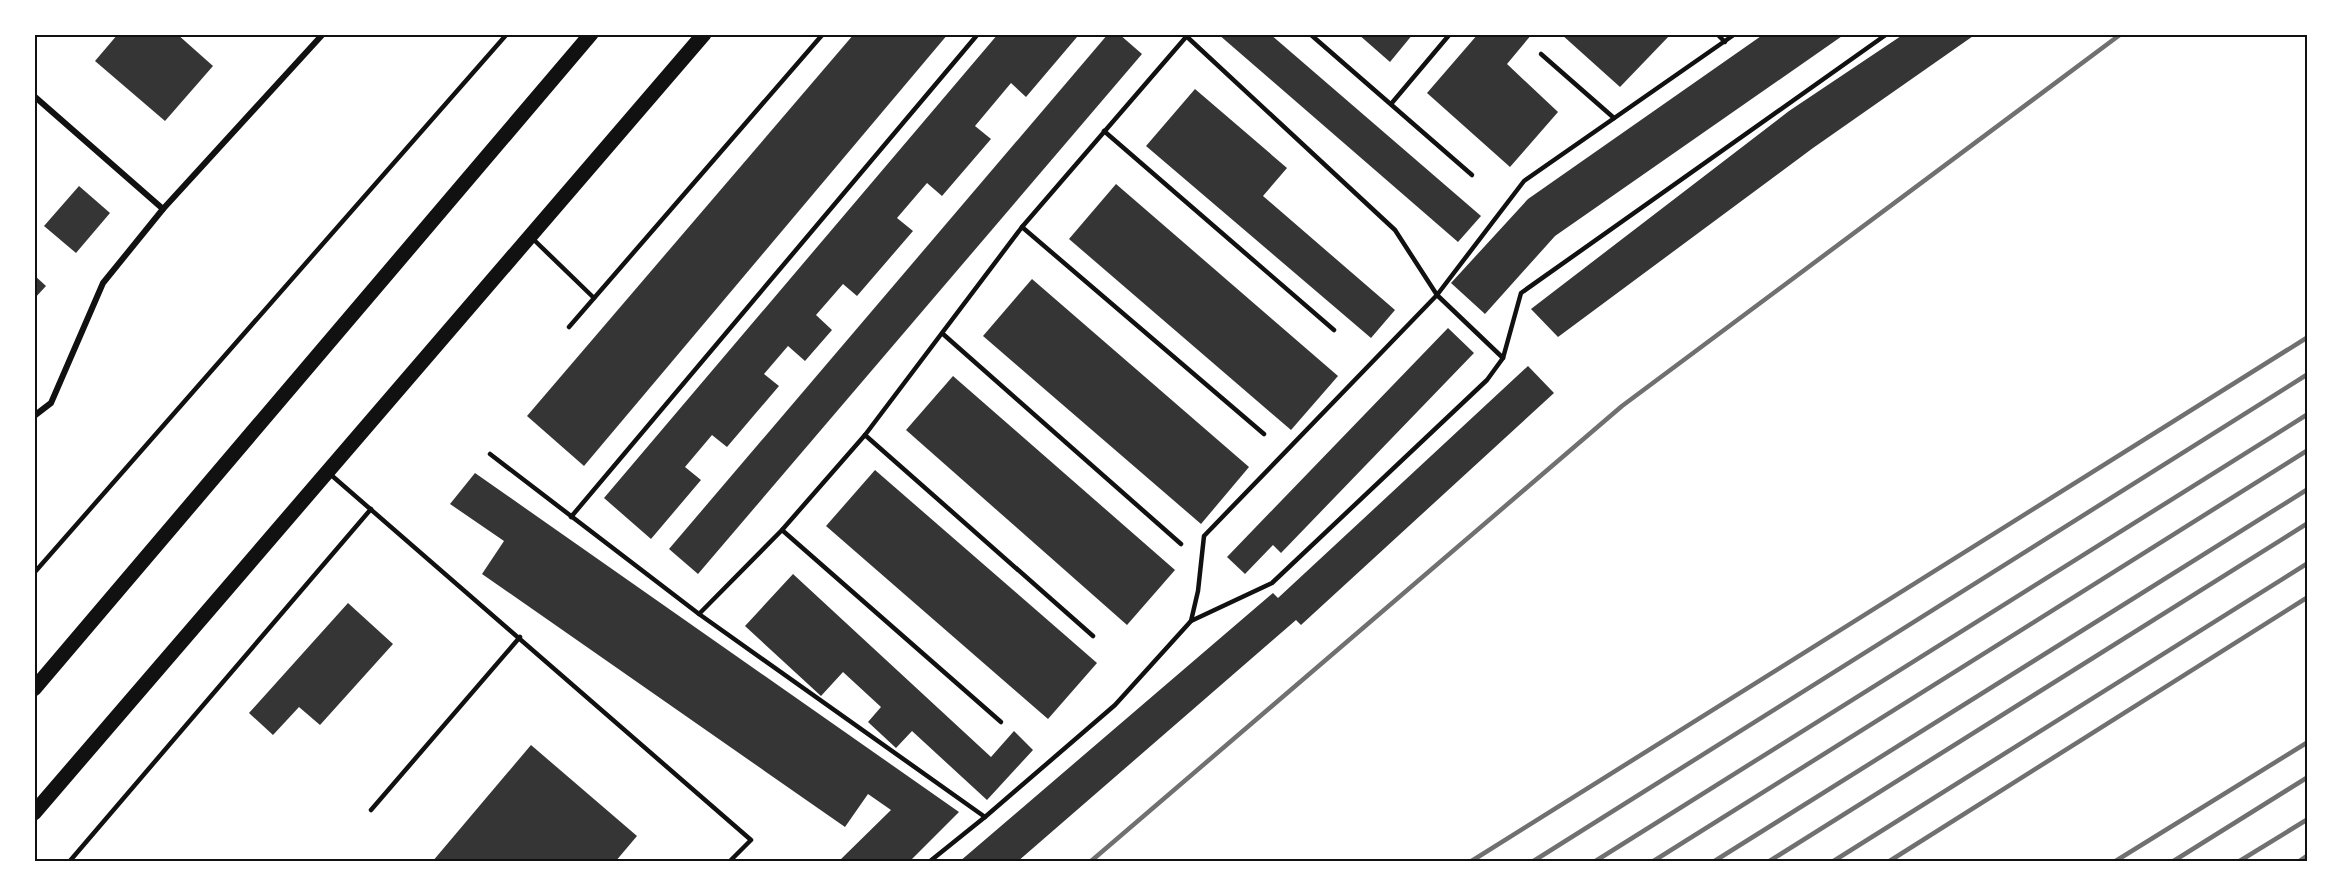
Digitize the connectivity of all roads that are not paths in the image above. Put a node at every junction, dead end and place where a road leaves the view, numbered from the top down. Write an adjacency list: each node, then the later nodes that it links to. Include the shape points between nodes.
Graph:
1 (323, 34): 20 (street)
2 (507, 34): 38 (lane)
3 (591, 34): 43 (main road)
4 (704, 34): 22 (main road)
5 (823, 34): 24 (lane)
6 (978, 34): 35 (lane)
7 (1310, 34): 16 (lane)
8 (1450, 34): 16 (lane)
9 (1717, 34): 13 (lane)
10 (1735, 34): 13 (lane)
11 (1887, 34): 28 (lane, via 1521,292)
12 (1185, 36): 18 (lane); 23 (lane, via 1395,230)
13 (1725, 42): 17 (lane)
14 (1541, 54): 17 (lane)
15 (34, 96): 20 (street)
16 (1391, 104): 19 (lane)
17 (1614, 118): 23 (lane, via 1524,181)
18 (1104, 131): 21 (lane); 26 (lane)
19 (1472, 175)
20 (163, 208): 29 (street, via 103,283 51,403)
21 (1022, 227): 27 (lane); 30 (lane)
22 (530, 237): 24 (lane); 33 (main road)
23 (1437, 295): 28 (lane); 40 (lane, via 1204,536)
24 (594, 298): 25 (lane)
25 (569, 327)
26 (1334, 330)
27 (943, 334): 31 (lane); 37 (lane)
28 (1503, 358): 40 (lane, via 1487,380 1272,583)
29 (34, 416)
30 (1264, 434)
31 (865, 435): 36 (lane); 41 (lane)
32 (490, 454): 35 (lane)
33 (328, 472): 34 (lane); 46 (main road)
34 (371, 509): 42 (lane, via 465,594); 48 (lane)
35 (570, 517): 39 (lane)
36 (782, 530): 39 (lane); 44 (lane)
37 (1181, 544)
38 (34, 573)
39 (699, 614): 47 (lane)
40 (1191, 621): 47 (lane, via 1115,705)
41 (1093, 636)
42 (520, 637): 45 (lane); 49 (lane, via 751,840)
43 (34, 689)
44 (1001, 722)
45 (371, 810)
46 (34, 813)
47 (985, 817): 50 (lane)
48 (69, 861)
49 (729, 861)
50 (929, 861)

